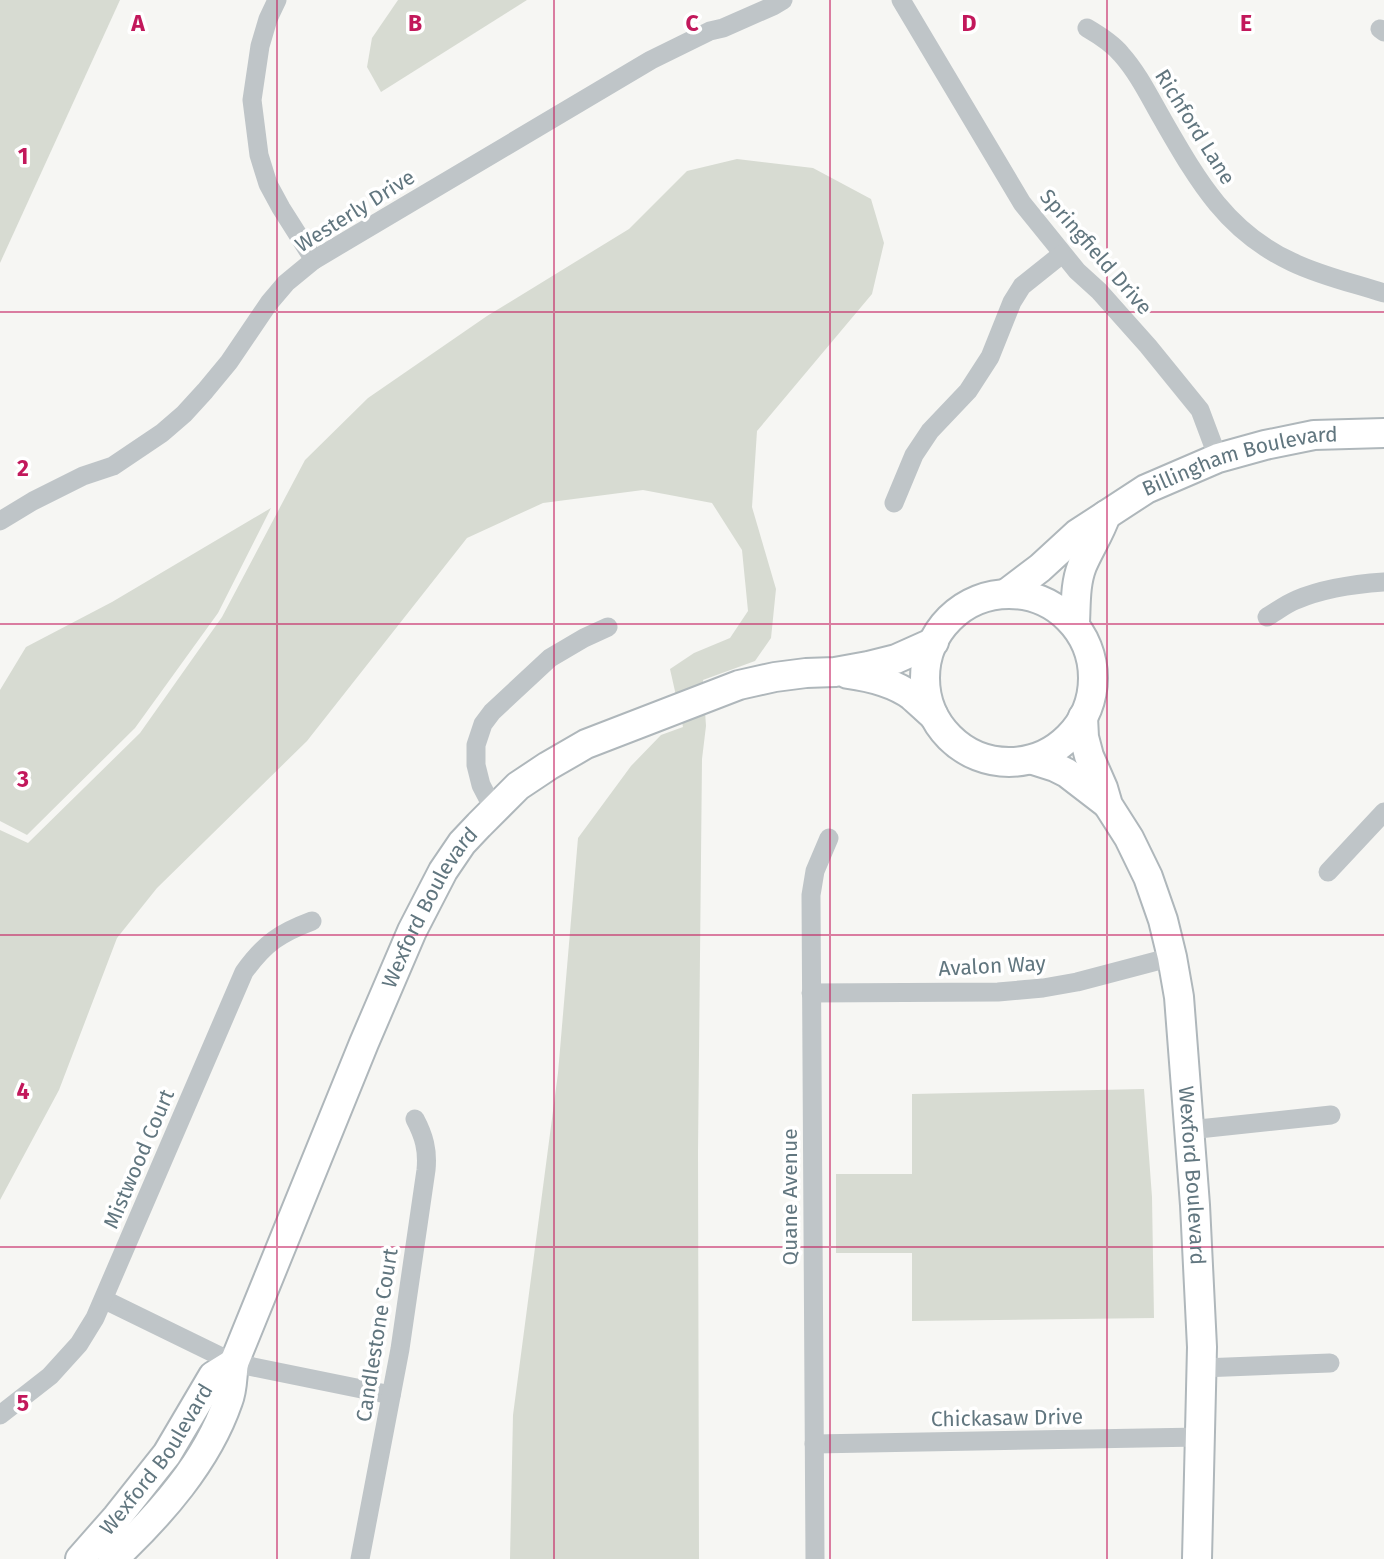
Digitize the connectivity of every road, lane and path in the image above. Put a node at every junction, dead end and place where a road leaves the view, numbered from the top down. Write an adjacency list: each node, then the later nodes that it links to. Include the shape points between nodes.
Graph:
1 (277, 0): 6 (street, via 260,46 252,100 259,155 268,184)
2 (783, 0): 6 (street, Westerly Drive, via 651,60)
3 (901, 0): 5 (street, Springfield Drive, via 1022,203)
4 (1087, 28): 7 (street, Richford Lane, via 1121,53 1198,180 1237,226 1290,261)
5 (1062, 254): 9 (street, Springfield Drive, via 1149,346 1200,410); 10 (street, via 1022,286 990,357 968,391 919,447)
6 (314, 260): 12 (street, Westerly Drive, via 286,283 229,362 162,433 113,466 83,476)
7 (1384, 293)
8 (1384, 433): 9 (street, Billingham Boulevard, via 1314,435)
9 (1218, 457): 11 (street, Billingham Boulevard, via 1146,489)
10 (894, 503)
11 (1106, 515): 14 (street, Billingham Boulevard); 16 (street, via 1081,568)
12 (0, 521)
13 (1384, 582): 15 (street, via 1324,590)
14 (1007, 593): 16 (street, via 1044,601); 18 (street, via 975,601 958,612)
15 (1267, 617)
16 (1075, 622): 21 (street, via 1092,668 1091,693)
17 (608, 627): 24 (street, via 550,658 483,724 476,765)
18 (934, 642): 19 (street, Wexford Boulevard, via 896,659); 20 (street, via 925,677)
19 (835, 672): 20 (street, Wexford Boulevard, via 895,687); 24 (street, Wexford Boulevard, via 739,685 586,744 518,786)
20 (933, 715): 22 (street, via 943,732 968,754 1000,764)
21 (1083, 717): 22 (street, via 1062,744); 23 (street, Wexford Boulevard, via 1089,756)
22 (1033, 760): 23 (street, Wexford Boulevard, via 1067,774)
23 (1108, 805): 29 (street, Wexford Boulevard, via 1148,877)
24 (494, 810): 35 (street, Wexford Boulevard, via 443,871 412,931)
25 (1384, 812): 27 (street)
26 (829, 838): 30 (street, Quane Avenue, via 811,895)
27 (1328, 872)
28 (312, 921): 34 (street, Mistwood Court, via 275,938 244,972)
29 (1172, 957): 30 (street, Avalon Way, via 1043,988); 33 (street, Wexford Boulevard)
30 (811, 993): 41 (street, Quane Avenue)
31 (1331, 1115): 33 (street)
32 (415, 1119): 38 (street, Candlestone Court, via 424,1137 426,1170)
33 (1189, 1130): 37 (street, Wexford Boulevard)
34 (105, 1300): 35 (street); 39 (street, Mistwood Court, via 79,1343 50,1376)
35 (234, 1363): 38 (street); 42 (street, Wexford Boulevard, via 213,1377 167,1454); 43 (street, Wexford Boulevard, via 230,1398 193,1470)
36 (1330, 1363): 37 (street)
37 (1202, 1368): 40 (street, Wexford Boulevard)
38 (391, 1395): 44 (street, Candlestone Court)
39 (0, 1415)
40 (1200, 1437): 41 (street, Chickasaw Drive); 46 (street, Wexford Boulevard)
41 (814, 1444): 45 (street, Quane Avenue)
42 (80, 1559)
43 (113, 1559)
44 (360, 1559)
45 (815, 1559)
46 (1197, 1559)

